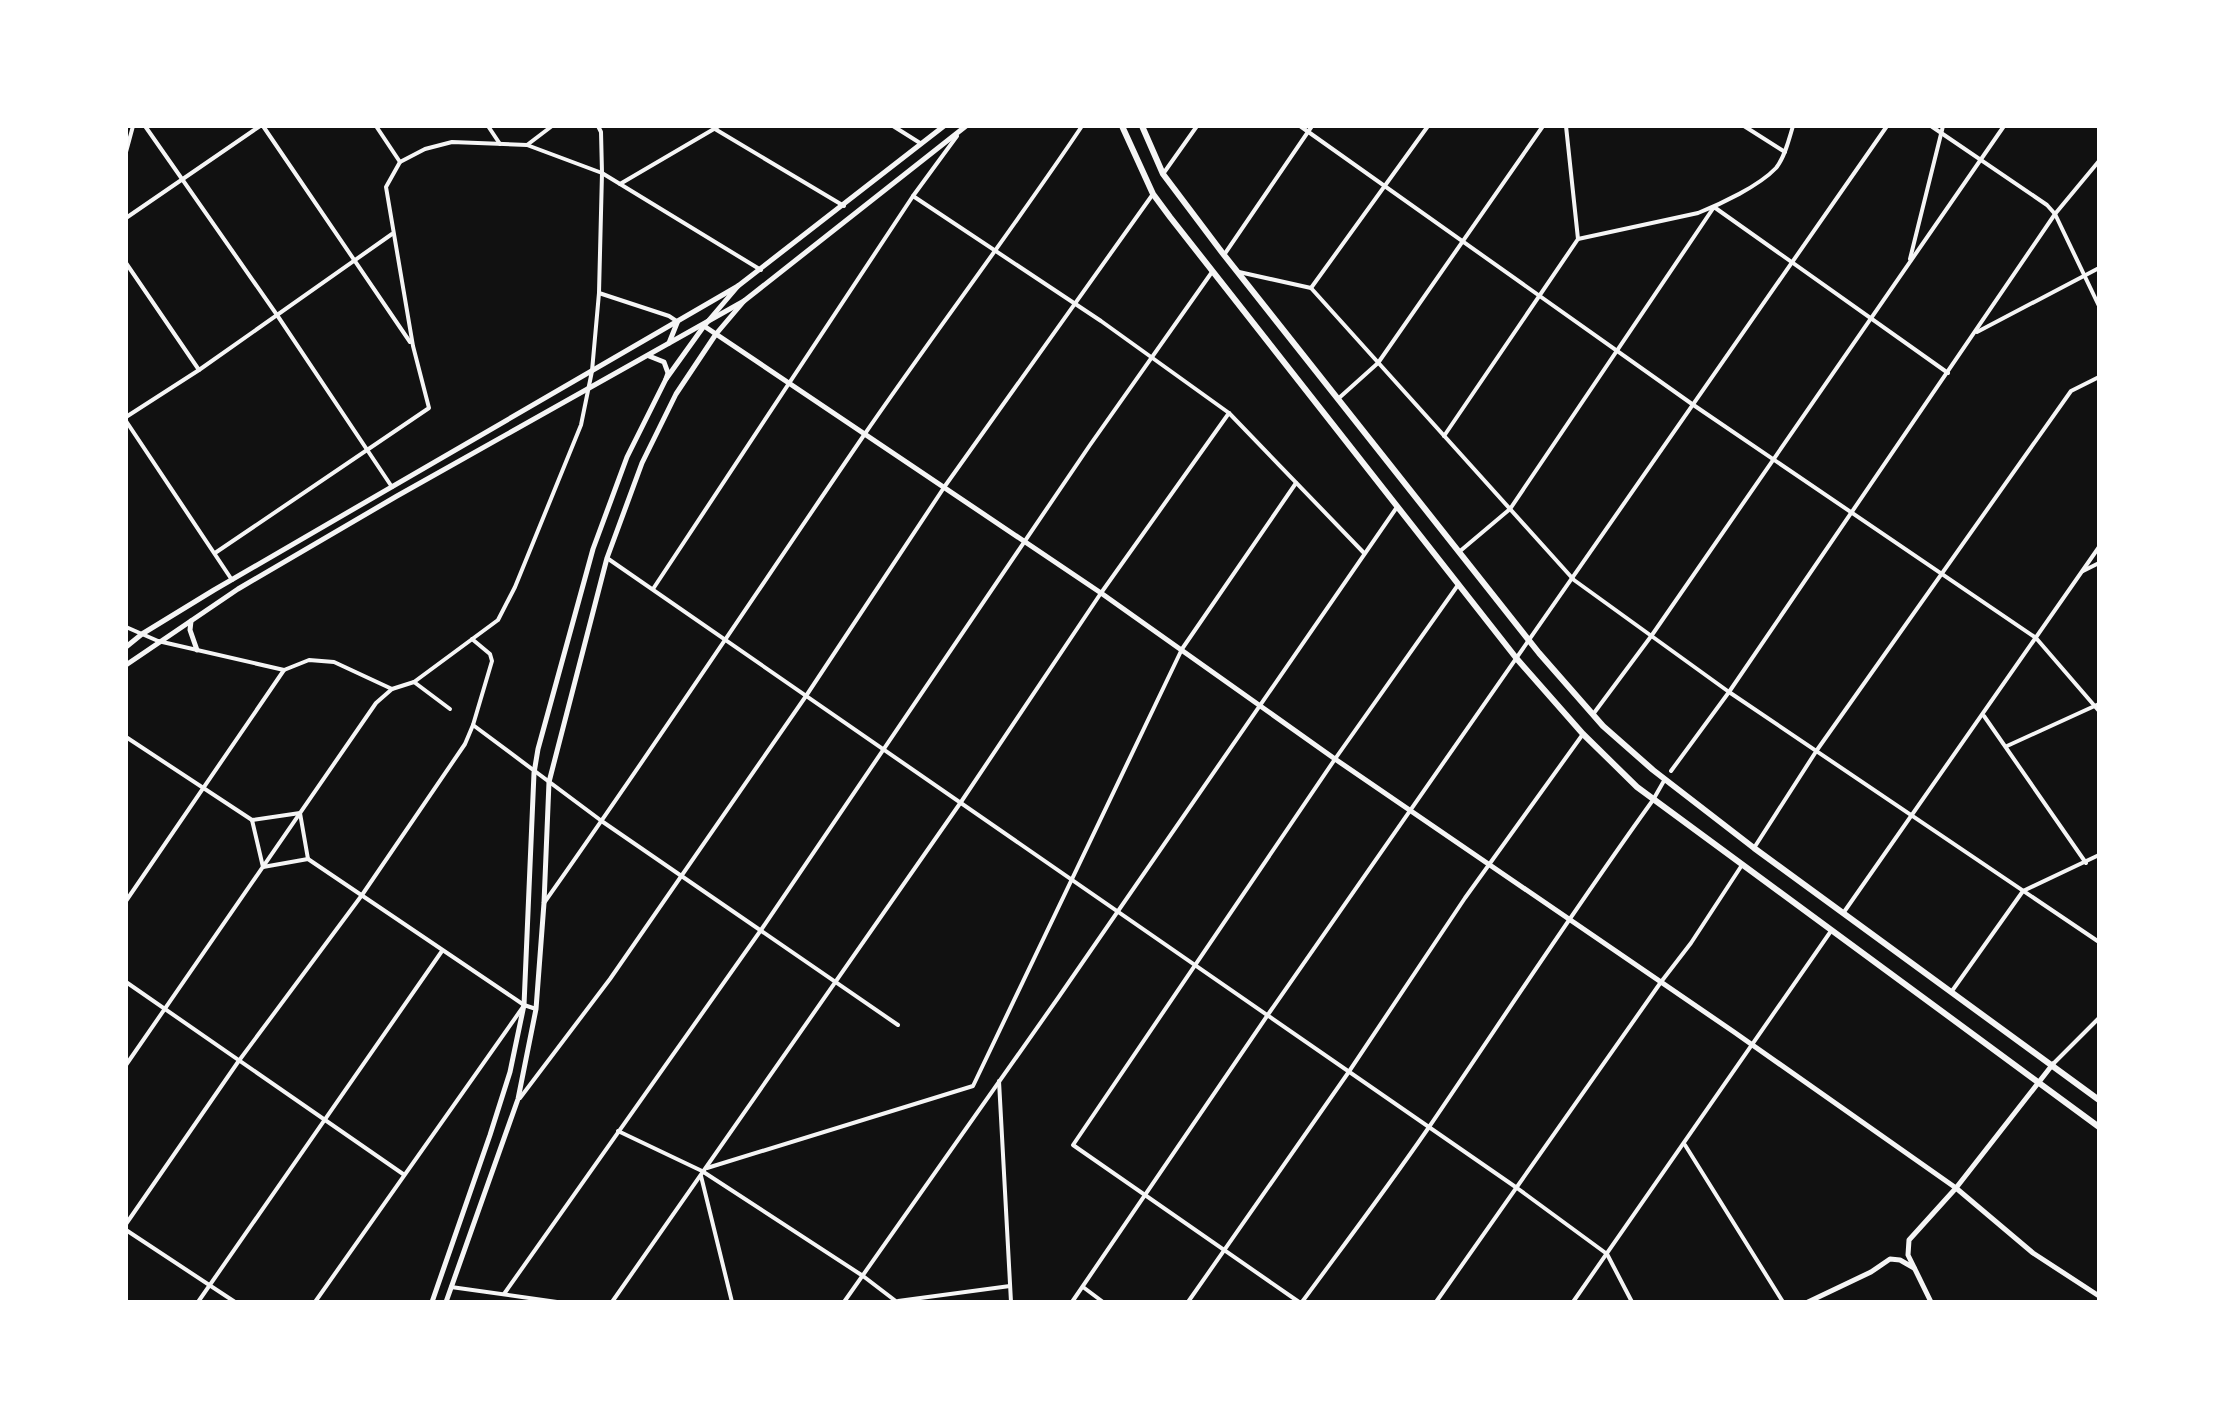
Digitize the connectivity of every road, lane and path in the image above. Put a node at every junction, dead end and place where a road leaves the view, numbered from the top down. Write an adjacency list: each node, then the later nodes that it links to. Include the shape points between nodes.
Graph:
1 (133, 126): 32 (street)
2 (145, 126): 40 (street)
3 (262, 126): 40 (street); 54 (street)
4 (376, 126): 37 (street)
5 (488, 126): 29 (street)
6 (552, 126): 30 (street)
7 (598, 126): 38 (street)
8 (893, 126): 31 (street)
9 (944, 126): 31 (street)
10 (1082, 126): 52 (street)
11 (1142, 126): 39 (main road)
12 (1197, 126): 39 (street)
13 (1300, 126): 27 (street)
14 (1312, 126): 27 (street)
15 (1428, 126): 42 (street)
16 (1543, 126): 51 (street)
17 (1566, 126): 50 (street)
18 (1744, 126): 33 (street)
19 (1793, 126): 33 (street)
20 (1887, 126): 55 (street)
21 (1931, 126): 28 (street)
22 (1943, 126): 28 (street)
23 (2004, 126): 35 (street)
24 (717, 127): 41 (street); 45 (street)
25 (963, 128): 34 (street); 44 (street)
26 (1123, 128): 43 (main road)
27 (1308, 132): 42 (street); 53 (street)
28 (1941, 134): 35 (street); 56 (street)
29 (501, 145): 30 (street); 37 (street, via 452,142)
30 (527, 145): 38 (street)
31 (922, 145): 34 (street); 45 (street)
32 (126, 152)
33 (1785, 152): 46 (street, via 1776,168)
34 (927, 157): 67 (street)
35 (1979, 161): 47 (street); 56 (street)
36 (2099, 161): 47 (street)
37 (400, 162): 49 (street, via 386,187)
38 (602, 173): 41 (street); 65 (street)
39 (1163, 174): 53 (main road)
40 (184, 181): 48 (street); 70 (street)
41 (620, 184): 59 (street)
42 (1385, 185): 51 (street); 64 (street)
43 (1153, 194): 60 (main road); 68 (street)
44 (913, 196): 52 (street); 87 (street)
45 (844, 206): 59 (street)
46 (1714, 207): 50 (street); 55 (street); 78 (street)
47 (2055, 214): 62 (street); 74 (street)
48 (126, 218)
49 (392, 234): 54 (street); 77 (street)
50 (1578, 239): 66 (street)
51 (1464, 240): 66 (street); 81 (street)
52 (997, 251): 68 (street); 93 (street)
53 (1224, 255): 61 (main road)
54 (355, 260): 70 (street); 77 (street)
55 (1795, 262): 71 (street); 90 (street)
56 (1909, 262): 71 (street)
57 (126, 263): 82 (street)
58 (2099, 268): 62 (street)
59 (761, 270): 63 (street)
60 (1212, 272): 80 (street); 100 (main road)
61 (1237, 272): 64 (street); 89 (main road)
62 (2085, 275): 69 (street); 74 (street)
63 (738, 286): 72 (street); 73 (street)
64 (1311, 288): 81 (street)
65 (599, 293): 72 (street); 83 (street)
66 (1540, 297): 78 (street); 94 (street)
67 (744, 301): 73 (street); 75 (street)
68 (1075, 303): 80 (street); 98 (street)
69 (2099, 306)
70 (277, 315): 82 (street); 95 (street)
71 (1872, 317): 84 (street); 96 (street)
72 (678, 322): 76 (street); 83 (street)
73 (704, 326): 75 (street); 76 (street); 86 (street)
74 (1975, 333): 84 (street)
75 (716, 334): 87 (street); 108 (street, via 676,394 642,463)
76 (667, 345): 79 (street)
77 (413, 346): 95 (street, via 429,408)
78 (1615, 350): 90 (street); 101 (street)
79 (648, 356): 86 (street, via 664,362); 88 (street)
80 (1154, 358): 91 (street); 103 (street)
81 (1378, 363): 89 (street); 94 (street)
82 (199, 370): 92 (street)
83 (592, 371): 88 (street); 99 (street)
84 (1948, 373): 102 (street)
85 (2099, 377): 111 (street, via 2071,391)
86 (666, 379): 151 (street, via 627,457 593,549)
87 (790, 384): 93 (street); 115 (street)
88 (589, 390): 117 (street, via 397,496); 122 (street, via 581,425 515,587 498,620)
89 (1338, 399): 105 (main road)
90 (1692, 404): 96 (street); 113 (street)
91 (1229, 413): 97 (street); 116 (street)
92 (126, 419): 106 (street)
93 (864, 435): 98 (street); 123 (street)
94 (1444, 436): 101 (street)
95 (368, 449): 99 (street); 106 (street)
96 (1774, 459): 102 (street); 120 (street)
97 (1296, 483): 107 (street); 127 (street)
98 (945, 486): 103 (street); 135 (street)
99 (392, 487): 112 (street)
100 (1397, 507): 107 (street); 114 (main road)
101 (1510, 509): 105 (street); 113 (street)
102 (1851, 514): 111 (street); 134 (street)
103 (1025, 542): 116 (street); 147 (street)
104 (2099, 547): 110 (street)
105 (1459, 552): 124 (main road)
106 (215, 553): 112 (street)
107 (1364, 554): 136 (street)
108 (607, 558): 115 (street); 153 (street)
109 (2099, 563): 110 (street)
110 (2083, 571): 121 (street)
111 (1943, 575): 121 (street); 148 (street)
112 (232, 580): 119 (street)
113 (1574, 580): 120 (street); 124 (street)
114 (1458, 585): 129 (main road); 149 (street)
115 (653, 589): 123 (street)
116 (1101, 593): 127 (street); 156 (street)
117 (191, 621): 125 (street); 128 (street)
118 (126, 627): 119 (street)
119 (142, 634): 125 (street); 126 (street)
120 (1652, 635): 134 (street); 139 (street)
121 (2036, 638): 137 (street); 140 (street)
122 (472, 639): 132 (street); 141 (street, via 492,661)
123 (727, 640): 135 (street); 161 (street)
124 (1529, 640): 129 (street); 139 (main road)
125 (158, 641): 128 (street); 130 (street)
126 (126, 647)
127 (1182, 649): 136 (street); 170 (street)
128 (197, 650): 131 (street)
129 (1517, 659): 142 (main road); 157 (street)
130 (126, 665)
131 (284, 670): 133 (street, via 309,660 334,662); 154 (street)
132 (414, 682): 133 (street); 138 (street)
133 (392, 689): 158 (street, via 369,711)
134 (1729, 692): 148 (street); 150 (street)
135 (806, 696): 147 (street); 169 (street)
136 (1259, 704): 149 (street); 175 (street)
137 (2098, 707): 146 (street)
138 (450, 709)
139 (1592, 715): 152 (main road)
140 (1984, 716): 146 (street); 159 (street)
141 (473, 725): 151 (street); 172 (street)
142 (1583, 734): 155 (main road); 167 (street)
143 (126, 737): 144 (street)
144 (132, 741): 145 (street); 154 (street)
145 (126, 746)
146 (2007, 746): 166 (street)
147 (884, 750): 156 (street); 179 (street)
148 (1817, 750): 159 (street); 162 (street)
149 (1335, 759): 157 (street); 182 (street)
150 (1671, 771)
151 (534, 773): 153 (street); 187 (street)
152 (1665, 779): 155 (street); 162 (main road)
153 (549, 782): 161 (street); 174 (street)
154 (204, 788): 160 (street); 173 (street)
155 (1653, 800): 165 (main road); 177 (street)
156 (961, 802): 170 (street); 184 (street)
157 (1413, 811): 167 (street); 190 (street)
158 (300, 813): 160 (street); 164 (street); 168 (street)
159 (1913, 815): 171 (street); 176 (street)
160 (252, 820): 168 (street)
161 (603, 822): 169 (street); 174 (street)
162 (1754, 848): 176 (main road)
163 (2099, 855): 166 (street)
164 (308, 859): 168 (street); 172 (street)
165 (1743, 863): 178 (main road); 185 (street)
166 (2086, 863): 171 (street)
167 (1489, 865): 177 (street); 197 (street)
168 (263, 867): 189 (street)
169 (681, 876): 179 (street); 200 (street)
170 (1070, 877): 175 (street); 207 (street, via 973,1086)
171 (2023, 891): 180 (street); 186 (street)
172 (362, 895): 181 (street); 194 (street)
173 (126, 901)
174 (544, 903): 188 (street)
175 (1118, 911): 182 (street); 198 (street)
176 (1844, 912): 186 (main road)
177 (1568, 918): 185 (street); 204 (street)
178 (1832, 929): 193 (street); 199 (main road)
179 (761, 930): 184 (street); 205 (street)
180 (2099, 942)
181 (442, 951): 187 (street); 202 (street)
182 (1194, 966): 190 (street); 211 (street, via 1073,1145)
183 (126, 982): 189 (street)
184 (835, 982): 192 (street); 207 (street)
185 (1661, 982): 193 (street); 209 (street)
186 (1952, 991): 195 (main road)
187 (524, 1005): 188 (street); 208 (street); 227 (street, via 510,1072)
188 (536, 1009): 200 (street)
189 (165, 1010): 194 (street); 196 (street)
190 (1267, 1016): 197 (street); 211 (street)
191 (2099, 1018): 195 (street)
192 (898, 1025)
193 (1753, 1046): 206 (street); 210 (street)
194 (238, 1062): 202 (street); 212 (street)
195 (2053, 1064): 199 (street); 201 (main road)
196 (126, 1065)
197 (1348, 1073): 204 (street); 214 (street)
198 (999, 1081): 217 (street); 219 (street)
199 (2038, 1083): 203 (main road); 210 (street)
200 (518, 1099): 220 (street)
201 (2099, 1100)
202 (325, 1118): 208 (street); 218 (street)
203 (2099, 1127)
204 (1428, 1128): 209 (street); 238 (street)
205 (618, 1131): 207 (street); 222 (street)
206 (1685, 1145): 215 (street); 242 (street)
207 (702, 1171): 217 (street); 230 (street); 231 (street)
208 (403, 1174): 226 (street)
209 (1517, 1188): 215 (street); 239 (street)
210 (1956, 1188): 216 (street, via 1909,1240); 223 (street)
211 (1147, 1196): 214 (street); 221 (street)
212 (126, 1224)
213 (126, 1230): 218 (street)
214 (1224, 1249): 237 (street); 238 (street)
215 (1607, 1254): 240 (street); 241 (street)
216 (1914, 1268): 243 (street, via 1890,1259); 244 (street)
217 (863, 1276): 232 (street); 233 (street)
218 (211, 1285): 224 (street); 225 (street)
219 (1010, 1286): 233 (street); 234 (street)
220 (451, 1287): 222 (street); 228 (street)
221 (1083, 1287): 235 (street); 236 (street)
222 (504, 1294): 229 (street)
223 (2098, 1299)
224 (198, 1302)
225 (235, 1302)
226 (315, 1302)
227 (432, 1302)
228 (446, 1302)
229 (557, 1302)
230 (612, 1302)
231 (732, 1302)
232 (844, 1302)
233 (896, 1302)
234 (1011, 1302)
235 (1072, 1302)
236 (1103, 1302)
237 (1188, 1302)
238 (1301, 1302)
239 (1436, 1302)
240 (1573, 1302)
241 (1632, 1302)
242 (1783, 1302)
243 (1808, 1302)
244 (1931, 1302)

